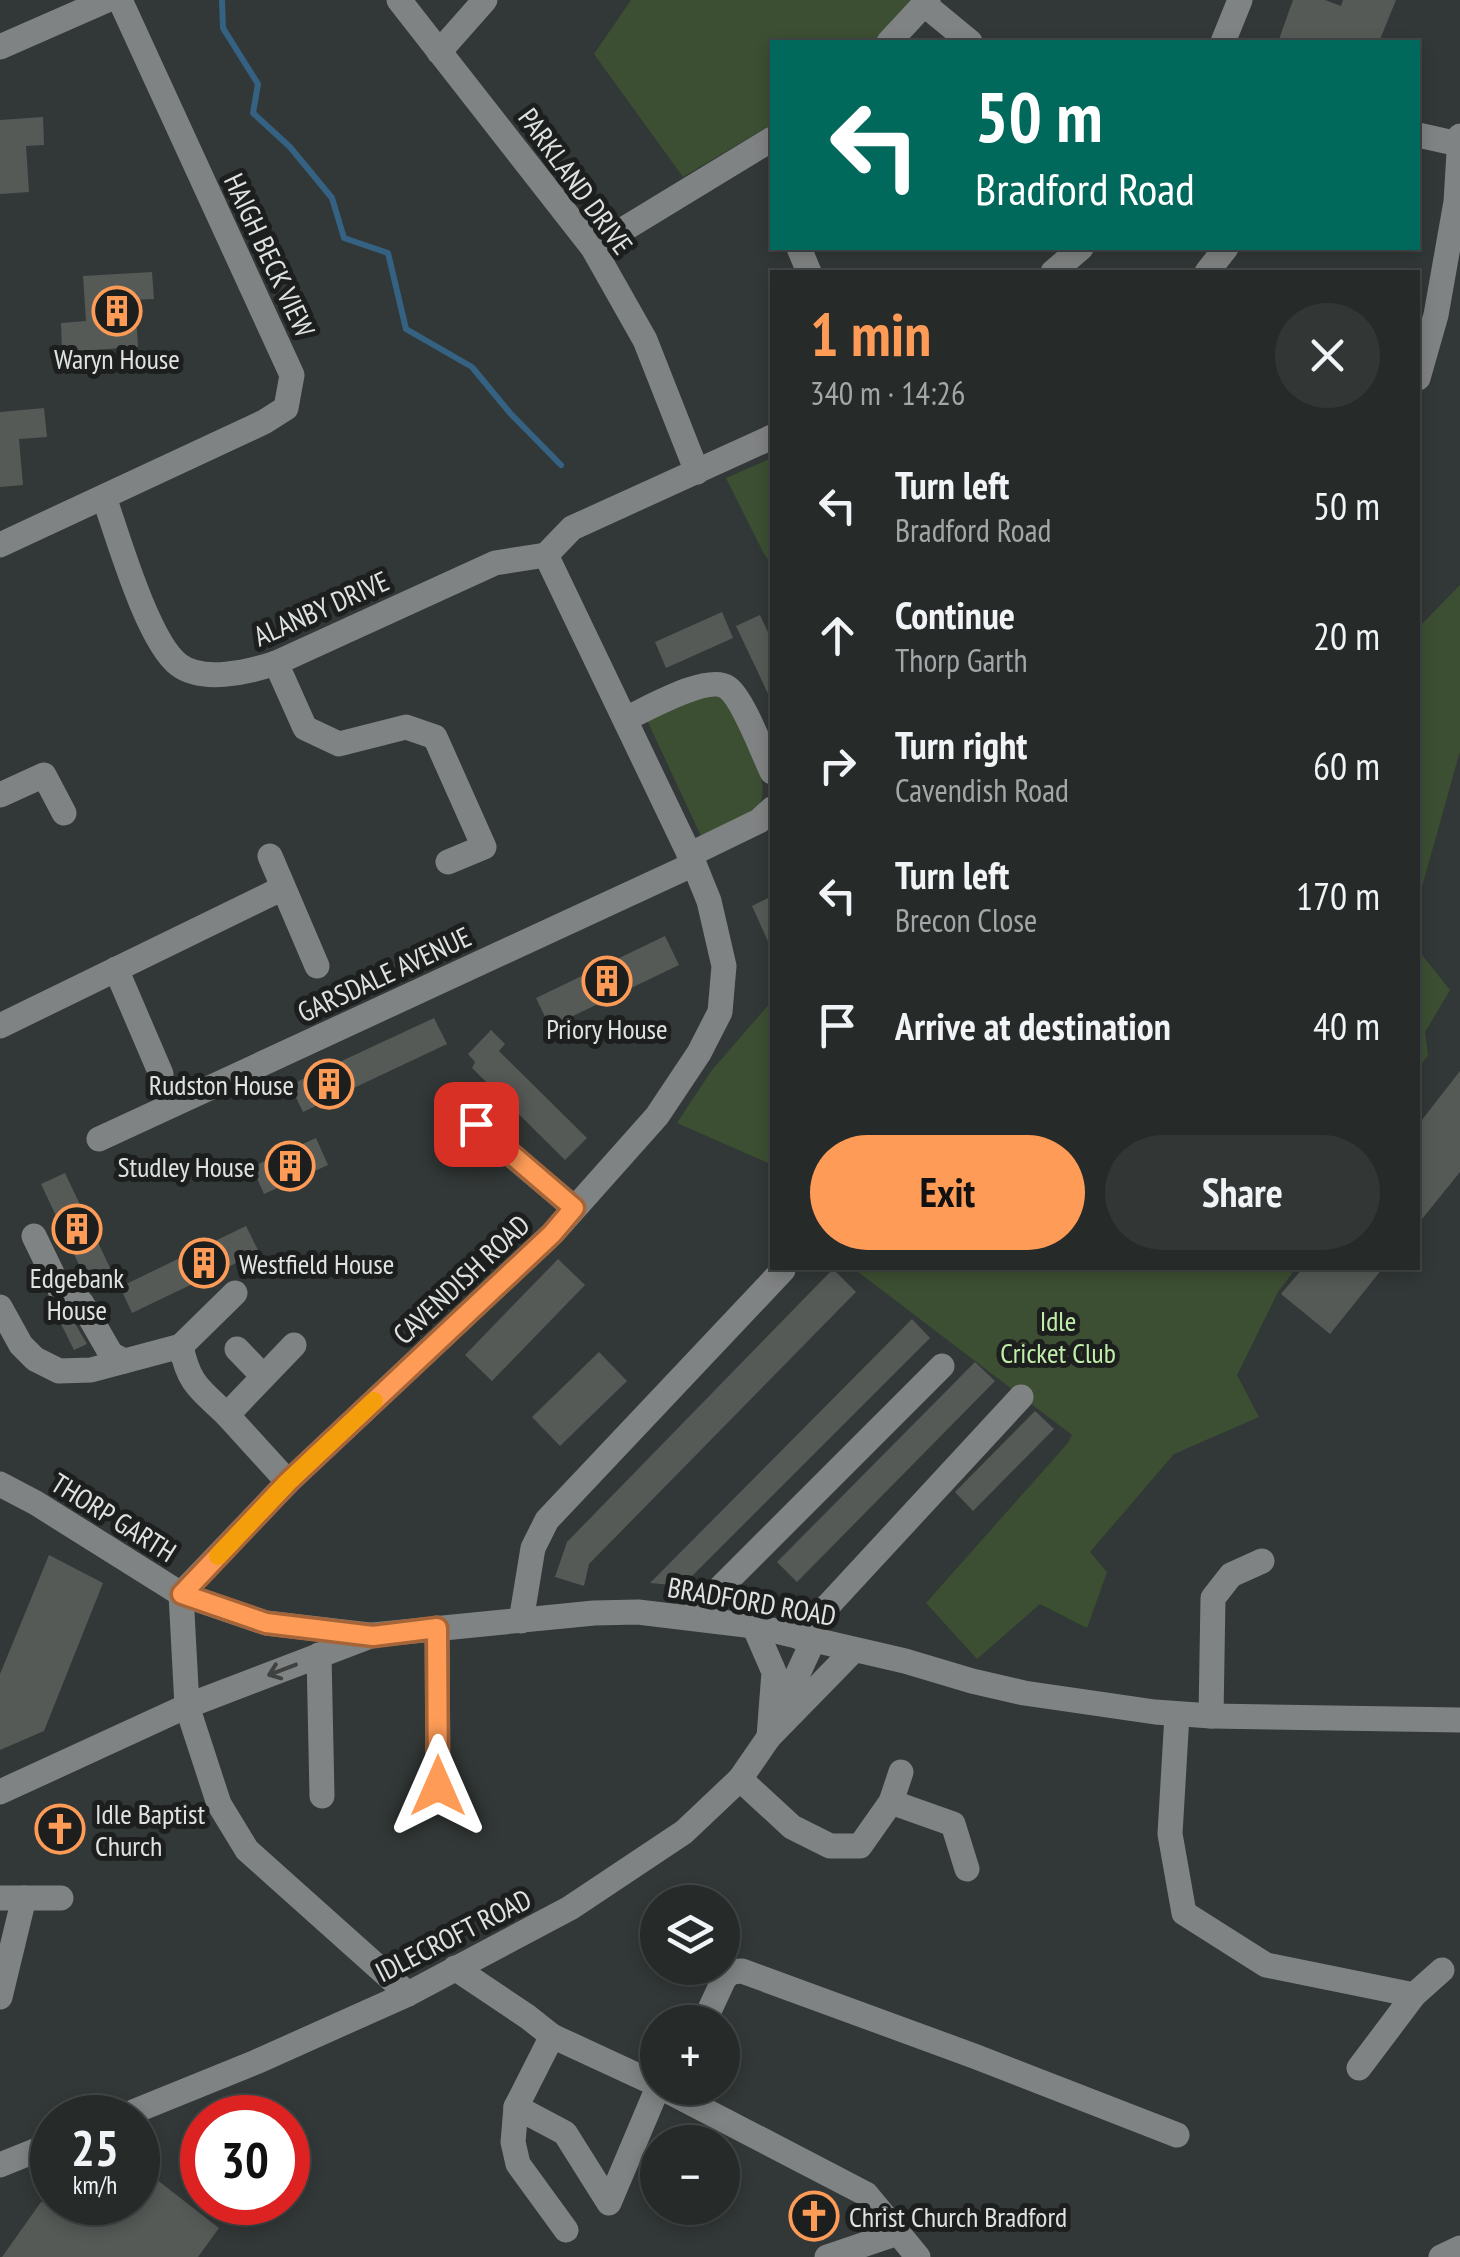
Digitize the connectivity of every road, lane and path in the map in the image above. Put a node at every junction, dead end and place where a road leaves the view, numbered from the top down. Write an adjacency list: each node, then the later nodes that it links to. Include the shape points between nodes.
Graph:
1 (107, 0): 10 (street)
2 (120, 0): 24 (street, HAIGH BECK VIEW, via 292,374 286,408)
3 (399, 0): 11 (street, PARKLAND DRIVE)
4 (485, 0): 11 (street)
5 (1240, 0): 9 (street)
6 (926, 2): 7 (street); 8 (street)
7 (891, 40)
8 (968, 40)
9 (1224, 40)
10 (0, 48)
11 (440, 52): 16 (street, PARKLAND DRIVE)
12 (1420, 135): 15 (street)
13 (1460, 136): 15 (street)
14 (770, 140): 16 (street)
15 (1459, 144): 21 (street, via 1440,296)
16 (593, 248): 23 (street, PARKLAND DRIVE, via 646,340)
17 (1079, 250): 19 (street)
18 (1224, 250): 20 (street)
19 (1055, 270)
20 (1209, 270)
21 (1420, 371)
22 (770, 439): 23 (street)
23 (698, 472): 26 (street, via 572,528)
24 (104, 497): 25 (street); 27 (street, ALANBY DRIVE, via 154,631 181,667 211,674)
25 (0, 545)
26 (546, 556): 27 (street, ALANBY DRIVE, via 495,562); 28 (street, CAVENDISH ROAD)
27 (276, 663): 35 (street, via 304,728 339,744 406,727 435,737 484,847)
28 (625, 719): 29 (street, via 717,683 737,698); 34 (street, CAVENDISH ROAD)
29 (770, 768)
30 (0, 795): 32 (street, via 44,775)
31 (770, 811): 34 (street)
32 (64, 813)
33 (270, 856): 36 (street)
34 (691, 860): 42 (street, GARSDALE AVENUE); 43 (street, CAVENDISH ROAD, via 724,966 720,1012 657,1116)
35 (448, 862)
36 (284, 888): 37 (street); 38 (street)
37 (317, 966)
38 (116, 969): 39 (street); 40 (street)
39 (0, 1026)
40 (160, 1074)
41 (452, 1104): 43 (street)
42 (99, 1139)
43 (574, 1208): 56 (street, CAVENDISH ROAD)
44 (34, 1236): 51 (street, via 64,1296 80,1302 111,1354)
45 (784, 1270): 61 (street, via 547,1520 533,1548)
46 (235, 1293): 49 (street)
47 (0, 1307): 51 (street, via 21,1345 47,1366 91,1370)
48 (294, 1345): 53 (street)
49 (181, 1346): 51 (street); 55 (street, via 196,1388)
50 (237, 1349): 53 (street)
51 (124, 1361)
52 (942, 1366): 60 (street)
53 (263, 1376): 55 (street)
54 (1021, 1397): 65 (street, IDLECROFT ROAD)
55 (227, 1416): 56 (street)
56 (288, 1482): 59 (street, CAVENDISH ROAD)
57 (0, 1484): 59 (street, THORP GARTH)
58 (1262, 1561): 70 (street, via 1231,1575 1213,1598)
59 (182, 1594): 64 (street, THORP GARTH, via 266,1623); 68 (street)
60 (691, 1617): 61 (street, BRADFORD ROAD, via 594,1613); 62 (street, BRADFORD ROAD)
61 (521, 1621): 63 (street, BRADFORD ROAD)
62 (754, 1626): 65 (street, BRADFORD ROAD); 72 (street, via 774,1672)
63 (437, 1628): 64 (street, BRADFORD ROAD); 75 (street)
64 (373, 1636): 67 (street, BRADFORD ROAD)
65 (806, 1639): 66 (street, BRADFORD ROAD); 72 (street, IDLECROFT ROAD)
66 (854, 1650): 69 (street, BRADFORD ROAD, via 1024,1693); 72 (street, IDLECROFT ROAD)
67 (320, 1655): 68 (street, BRADFORD ROAD, one-way to 68); 77 (street)
68 (187, 1706): 76 (street, BRADFORD ROAD); 84 (street, via 219,1804 247,1850)
69 (1177, 1714): 70 (street, BRADFORD ROAD); 85 (street, via 1170,1834 1184,1913 1266,1965)
70 (1211, 1716): 71 (street, BRADFORD ROAD)
71 (1460, 1720)
72 (769, 1738): 74 (street, IDLECROFT ROAD)
73 (900, 1772): 78 (street)
74 (740, 1780): 78 (street, via 792,1827 830,1846 860,1846); 82 (street, IDLECROFT ROAD, via 684,1832 587,1897)
75 (438, 1786)
76 (0, 1792)
77 (322, 1796)
78 (891, 1802): 79 (street, via 953,1824)
79 (967, 1868)
80 (12, 1898): 81 (street); 86 (street)
81 (61, 1898)
82 (456, 1968): 84 (street, IDLECROFT ROAD); 88 (street)
83 (1442, 1970): 85 (street)
84 (408, 1994): 91 (street, IDLECROFT ROAD)
85 (1414, 1996): 89 (street)
86 (0, 1997)
87 (712, 2005): 95 (street, via 724,1979 742,1971)
88 (552, 2036): 90 (street); 94 (street)
89 (1360, 2068)
90 (640, 2076)
91 (160, 2101)
92 (657, 2105): 94 (street, via 610,2203 565,2133)
93 (697, 2105): 99 (street, via 866,2194)
94 (516, 2107): 98 (street, via 518,2164)
95 (1177, 2134)
96 (30, 2153): 97 (street)
97 (0, 2165)
98 (566, 2230)
99 (898, 2233): 101 (street); 102 (street)
100 (1460, 2248): 103 (street)
101 (827, 2257)
102 (918, 2257)
103 (1440, 2257)

